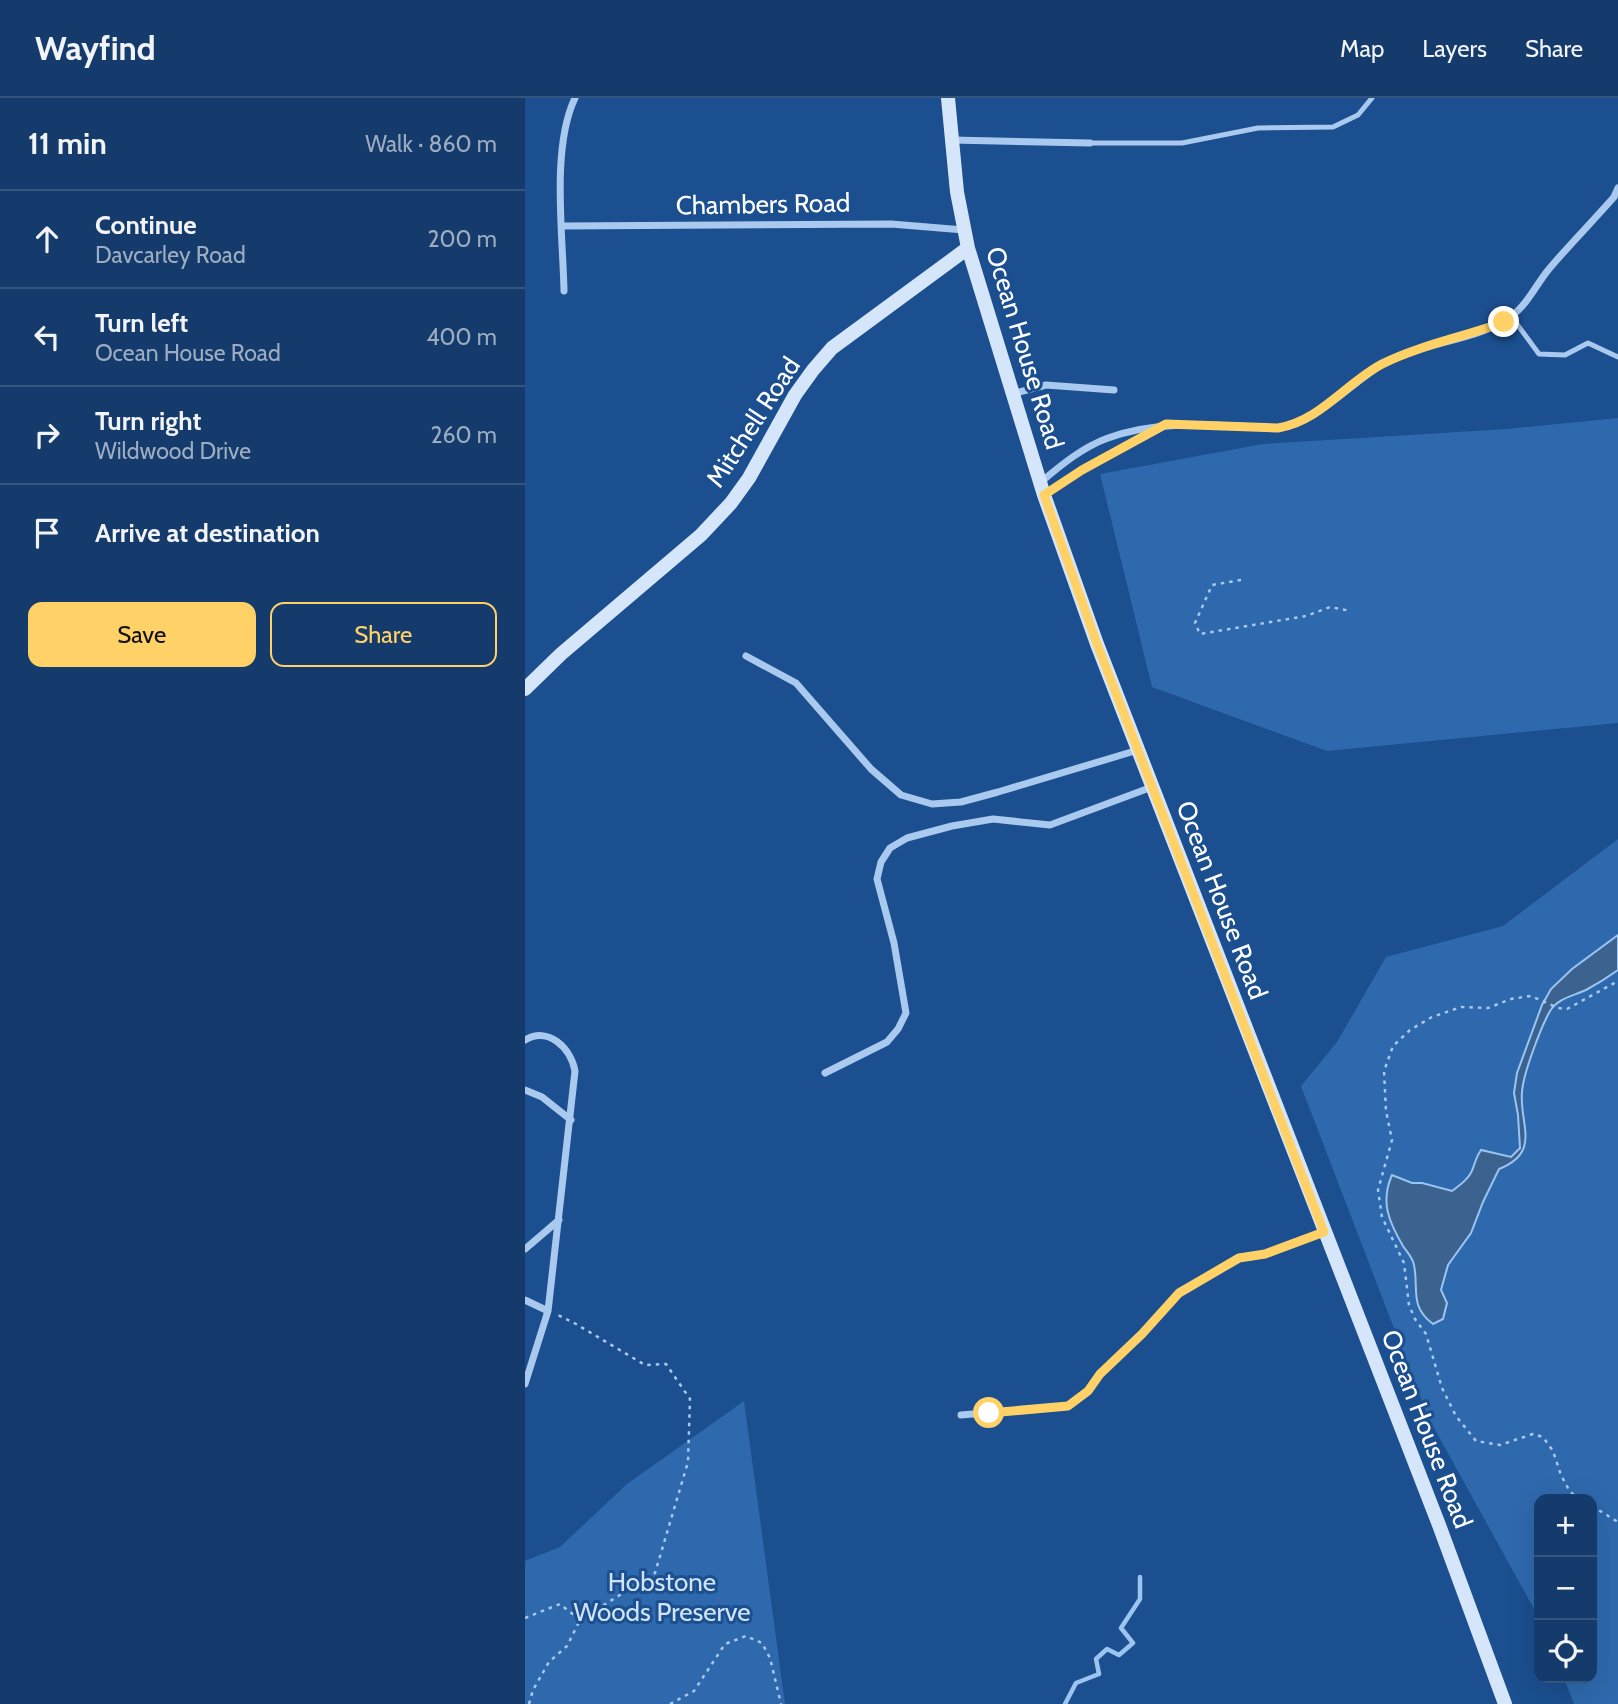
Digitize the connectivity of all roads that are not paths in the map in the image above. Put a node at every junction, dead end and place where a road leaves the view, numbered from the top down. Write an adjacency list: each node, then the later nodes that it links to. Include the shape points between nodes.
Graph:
1 (575, 98): 7 (street, via 563,134)
2 (948, 98): 4 (main road, Ocean House Road)
3 (1372, 98): 5 (lane, via 1358,115 1333,128 1258,128 1182,143)
4 (951, 140): 5 (street); 8 (main road, Ocean House Road)
5 (1090, 143)
6 (1618, 188): 11 (street)
7 (562, 226): 8 (street, Chambers Road, via 891,224); 10 (street)
8 (964, 230): 9 (main road, Ocean House Road)
9 (968, 248): 14 (main road, Ocean House Road); 18 (main road, Mitchell Road, via 832,348 796,395 731,503 701,535)
10 (564, 291)
11 (1511, 316): 12 (lane, via 1539,354 1565,355 1588,344); 15 (street, via 1380,365 1291,426)
12 (1618, 357)
13 (1114, 390): 14 (street, via 1046,385)
14 (1011, 395): 16 (main road, Ocean House Road)
15 (1166, 424): 16 (street); 16 (street, via 1107,438 1070,458)
16 (1042, 489): 19 (main road, Ocean House Road)
17 (746, 656): 19 (street, via 796,683 871,769 901,795 932,804 961,802)
18 (525, 689)
19 (1138, 750): 20 (main road, Ocean House Road)
20 (1152, 788): 22 (street, via 1050,825 993,819 907,838 890,848 877,879 894,943 905,1013 887,1042); 26 (main road, Ocean House Road)
21 (525, 1040): 24 (street, via 545,1036 569,1053 575,1071)
22 (825, 1073)
23 (525, 1090): 24 (street)
24 (571, 1120): 25 (street)
25 (559, 1220): 27 (street); 29 (street)
26 (1324, 1232): 31 (street, via 1265,1254 1239,1258 1179,1293 1088,1391 1068,1406); 32 (main road, Ocean House Road)
27 (525, 1250)
28 (525, 1300): 29 (street)
29 (548, 1311): 30 (street)
30 (525, 1384)
31 (961, 1415)
32 (1505, 1704)

